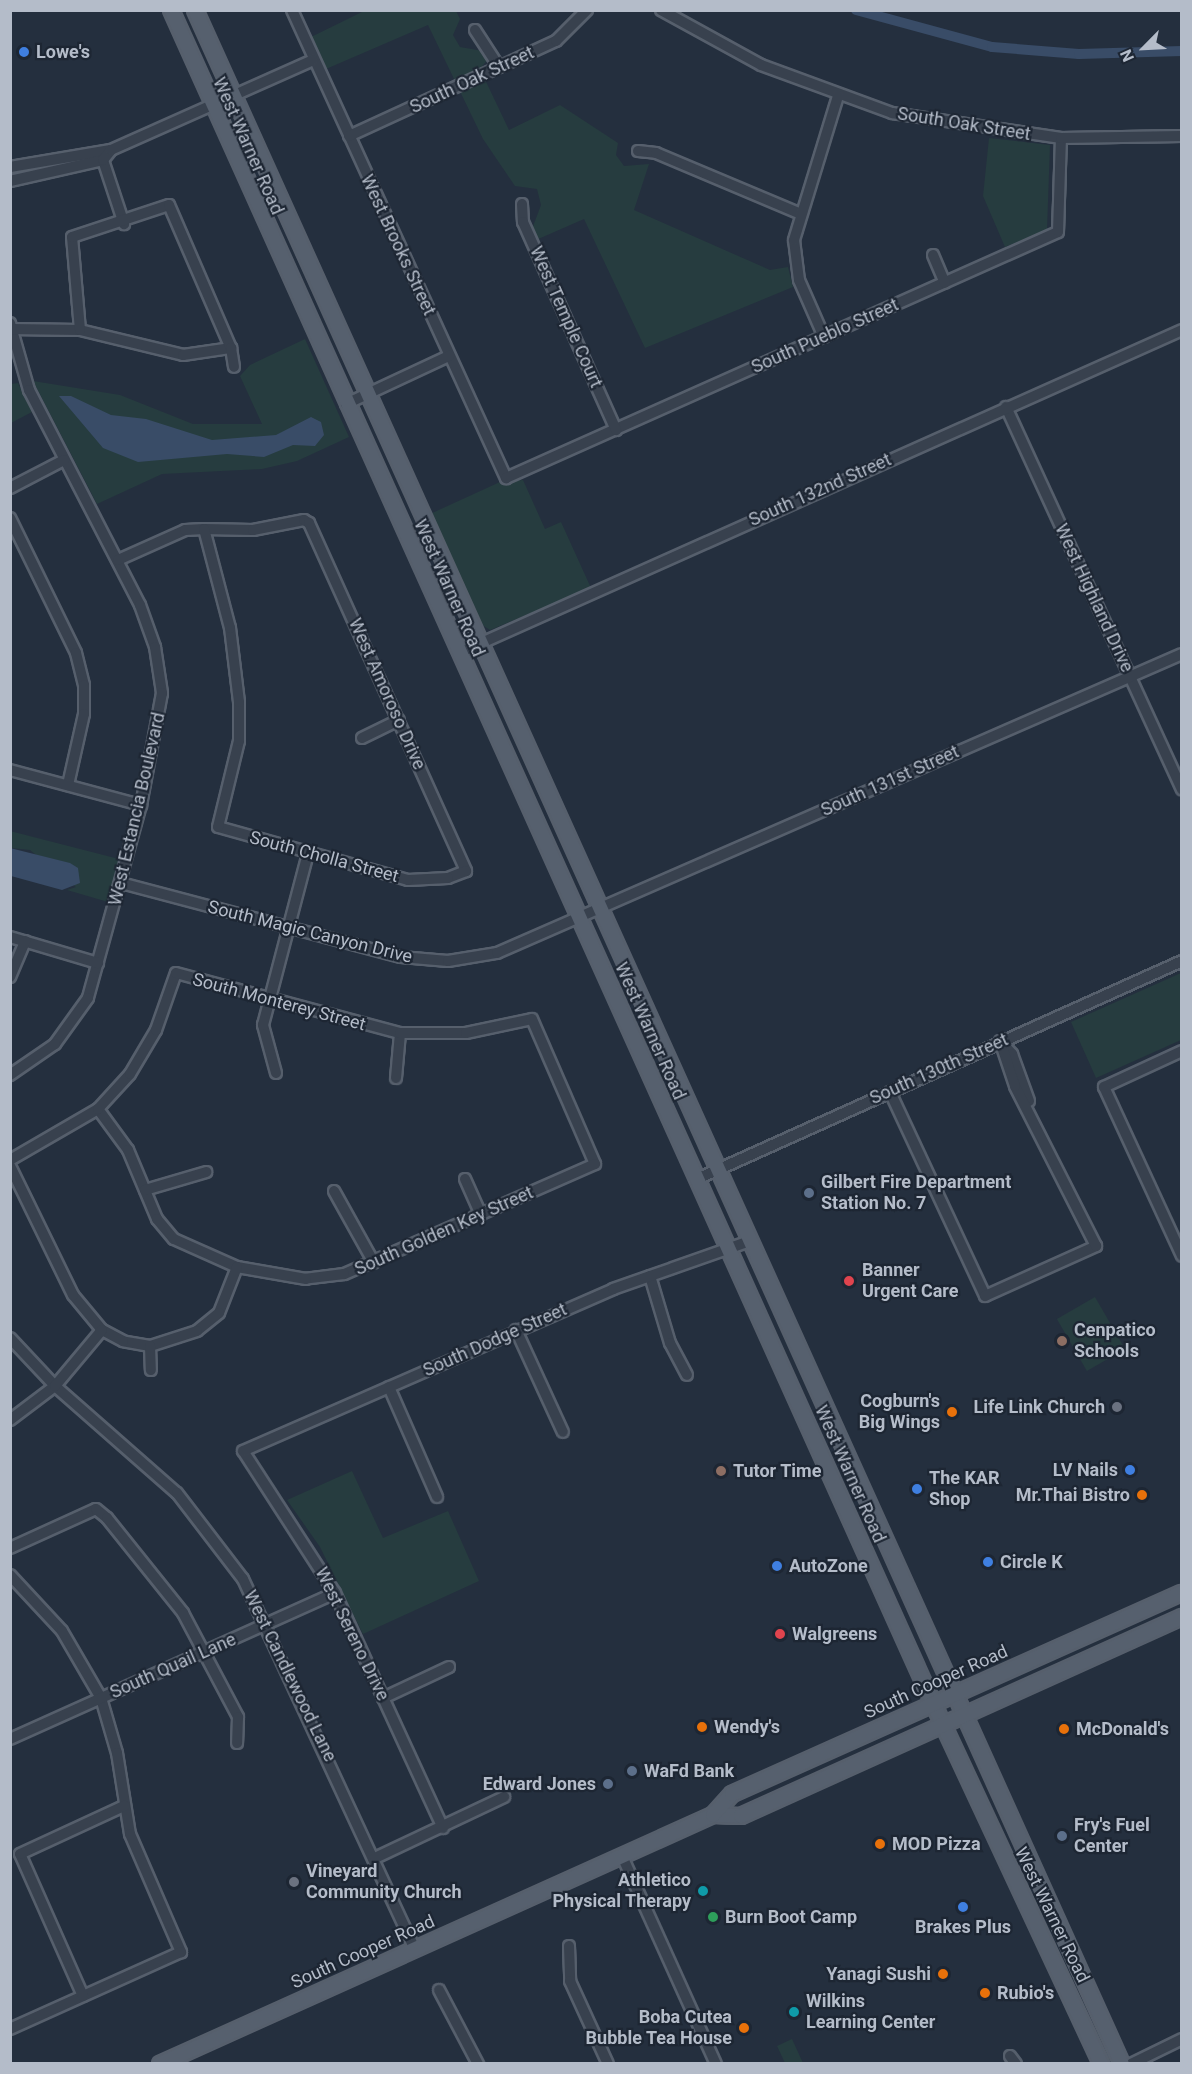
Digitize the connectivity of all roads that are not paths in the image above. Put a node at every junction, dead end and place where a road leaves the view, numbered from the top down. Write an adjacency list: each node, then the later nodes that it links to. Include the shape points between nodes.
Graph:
1 (171, 10): 11 (main road, West Warner Road)
2 (195, 10): 10 (main road, West Warner Road)
3 (292, 10): 7 (street, West Brooks Street)
4 (587, 10): 8 (street, South Oak Street, via 556,42)
5 (661, 10): 9 (street, South Oak Street, via 738,55)
6 (475, 30): 8 (street)
7 (314, 60): 10 (street); 12 (street, West Brooks Street)
8 (499, 67): 12 (street, South Oak Street)
9 (838, 96): 14 (street, South Oak Street, via 938,123); 22 (street)
10 (231, 97): 11 (street); 34 (main road, West Warner Road)
11 (210, 106): 16 (street); 35 (main road, West Warner Road)
12 (349, 136): 32 (street, West Brooks Street)
13 (1182, 136): 14 (street, South Oak Street)
14 (1061, 138): 25 (street, South Pueblo Street, via 1058,232)
15 (99, 148): 16 (street); 18 (street); 19 (street)
16 (111, 150): 18 (street)
17 (639, 151): 22 (street, via 656,153)
18 (103, 160): 20 (street); 23 (street)
19 (10, 167)
20 (10, 180)
21 (522, 204): 37 (street, West Temple Court, via 527,232)
22 (799, 213): 30 (street, via 794,253 799,280)
23 (124, 224): 28 (street, via 72,237); 31 (street, via 169,205)
24 (933, 255): 25 (street)
25 (945, 283): 30 (street, South Pueblo Street)
26 (10, 322): 27 (street, West Estancia Boulevard)
27 (11, 329): 28 (street); 38 (street, West Estancia Boulevard, via 29,390)
28 (80, 330): 31 (street, via 183,355)
29 (1182, 330): 36 (street, South 132nd Street)
30 (824, 337): 37 (street, South Pueblo Street)
31 (231, 348): 33 (street)
32 (449, 356): 34 (street); 39 (street, West Brooks Street)
33 (234, 367)
34 (366, 394): 35 (street); 44 (main road, West Warner Road)
35 (346, 404): 45 (main road, West Warner Road)
36 (1006, 407): 44 (street, South 132nd Street); 47 (street, West Highland Drive)
37 (616, 430): 39 (street, South Pueblo Street)
38 (64, 460): 40 (street); 43 (street, West Estancia Boulevard)
39 (506, 478)
40 (10, 488)
41 (10, 518): 51 (street, via 76,653 84,685 84,714)
42 (204, 529): 43 (street, via 167,534); 48 (street, West Amoroso Drive, via 253,530 304,520); 54 (street, South Cholla Street, via 230,628 239,702 239,741 218,827)
43 (118, 560): 53 (street, West Estancia Boulevard, via 148,625 162,693)
44 (479, 643): 45 (street, South 132nd Street); 57 (main road, West Warner Road)
45 (459, 653): 58 (main road, West Warner Road)
46 (1182, 654): 47 (street, South 131st Street)
47 (1129, 675): 52 (street, West Highland Drive); 57 (street, South 131st Street)
48 (399, 720): 49 (street); 55 (street, West Amoroso Drive)
49 (362, 738)
50 (10, 770): 51 (street)
51 (68, 785): 53 (street)
52 (1182, 789)
53 (141, 805): 56 (street, West Estancia Boulevard)
54 (308, 854): 55 (street, South Cholla Street, via 408,880 448,878); 59 (street)
55 (466, 871)
56 (121, 883): 59 (street, South Magic Canyon Drive); 63 (street, West Estancia Boulevard)
57 (600, 909): 58 (street, South Magic Canyon Drive); 77 (main road, West Warner Road)
58 (580, 918): 59 (street, South Magic Canyon Drive, via 497,953 448,961 401,957); 80 (main road, West Warner Road)
59 (289, 927): 65 (street)
60 (10, 937): 61 (street)
61 (25, 941): 63 (street); 64 (street)
62 (1182, 961): 67 (street, South 130th Street)
63 (98, 963): 70 (street, West Estancia Boulevard, via 75,1023 42,1056)
64 (10, 977)
65 (267, 1002): 66 (street, South Monterey Street); 69 (street, via 263,1025); 73 (street, South Monterey Street, via 176,974 146,1051)
66 (400, 1033): 71 (street); 75 (street, South Monterey Street, via 466,1033 532,1019)
67 (1000, 1041): 72 (street, South 130th Street); 72 (street, via 1015,1086 1029,1105 1096,1246 986,1296)
68 (1182, 1050): 86 (street, via 1104,1087)
69 (276, 1072)
70 (10, 1075)
71 (396, 1078)
72 (890, 1092): 77 (street, South 130th Street)
73 (98, 1109): 74 (street, South Monterey Street); 81 (street, South Golden Key Street, via 128,1150)
74 (10, 1160)
75 (595, 1164): 83 (street, South Golden Key Street)
76 (10, 1166): 90 (street, via 54,1261)
77 (718, 1170): 80 (street, South 130th Street); 84 (main road, West Warner Road)
78 (206, 1172): 81 (street)
79 (465, 1179): 83 (street)
80 (697, 1179): 85 (main road, West Warner Road)
81 (145, 1190): 88 (street, South Golden Key Street, via 157,1219 174,1239)
82 (334, 1191): 87 (street)
83 (481, 1215): 87 (street, South Golden Key Street)
84 (750, 1241): 85 (street, South Dodge Street); 98 (main road, West Warner Road)
85 (729, 1250): 89 (street, South Dodge Street); 99 (main road, West Warner Road)
86 (1182, 1256)
87 (374, 1263): 88 (street, South Golden Key Street, via 306,1279)
88 (237, 1267): 93 (street, via 219,1313 197,1331)
89 (650, 1276): 91 (street, South Dodge Street); 95 (street, via 670,1343)
90 (102, 1330): 93 (street, via 123,1341); 96 (street)
91 (516, 1330): 97 (street, South Dodge Street); 101 (street)
92 (10, 1338): 96 (street, West Candlewood Lane)
93 (150, 1346): 94 (street)
94 (151, 1370)
95 (687, 1375)
96 (55, 1386): 100 (street); 109 (street, West Candlewood Lane, via 177,1493 228,1556)
97 (389, 1387): 102 (street, South Dodge Street); 103 (street)
98 (824, 1404): 99 (main road); 112 (main road, West Warner Road)
99 (805, 1417): 115 (main road, West Warner Road)
100 (10, 1420)
101 (563, 1432)
102 (243, 1451): 106 (street, West Sereno Drive)
103 (437, 1497)
104 (10, 1548): 110 (street, via 96,1509 183,1613)
105 (10, 1575): 113 (street, via 62,1631)
106 (335, 1593): 109 (street, South Quail Lane); 114 (street, West Sereno Drive)
107 (1182, 1593): 112 (main road, South Cooper Road)
108 (1182, 1617): 116 (main road, South Cooper Road)
109 (268, 1623): 110 (street, South Quail Lane); 125 (street, West Candlewood Lane)
110 (205, 1652): 113 (street, South Quail Lane); 119 (street, via 238,1718)
111 (449, 1667): 114 (street)
112 (957, 1692): 115 (main road, South Cooper Road); 116 (main road, West Warner Road)
113 (101, 1698): 118 (street, South Quail Lane); 121 (street, via 117,1753)
114 (383, 1698): 123 (street, West Sereno Drive)
115 (933, 1702): 117 (main road, West Warner Road); 122 (main road, South Cooper Road, via 732,1794)
116 (967, 1715): 117 (main road, South Cooper Road); 128 (main road, West Warner Road)
117 (944, 1726): 122 (main road, South Cooper Road, via 741,1816); 129 (main road, West Warner Road)
118 (10, 1739)
119 (237, 1743)
120 (504, 1797): 123 (street)
121 (123, 1806): 131 (street, via 181,1952); 131 (street, via 20,1854)
122 (713, 1815): 124 (main road, South Cooper Road)
123 (443, 1828): 125 (street)
124 (622, 1856): 127 (main road, South Cooper Road); 137 (street)
125 (375, 1858): 127 (street, West Candlewood Lane)
126 (569, 1947): 136 (street, via 570,1981)
127 (415, 1949): 134 (main road, South Cooper Road)
128 (1076, 1960): 129 (main road); 139 (main road, West Warner Road)
129 (1058, 1970): 138 (main road, West Warner Road)
130 (439, 1990): 135 (street)
131 (83, 1996): 132 (street)
132 (10, 2028)
133 (1182, 2038): 140 (street)
134 (160, 2064)
135 (478, 2064)
136 (608, 2064)
137 (716, 2064)
138 (1101, 2064)
139 (1122, 2064)
140 (1131, 2064)

